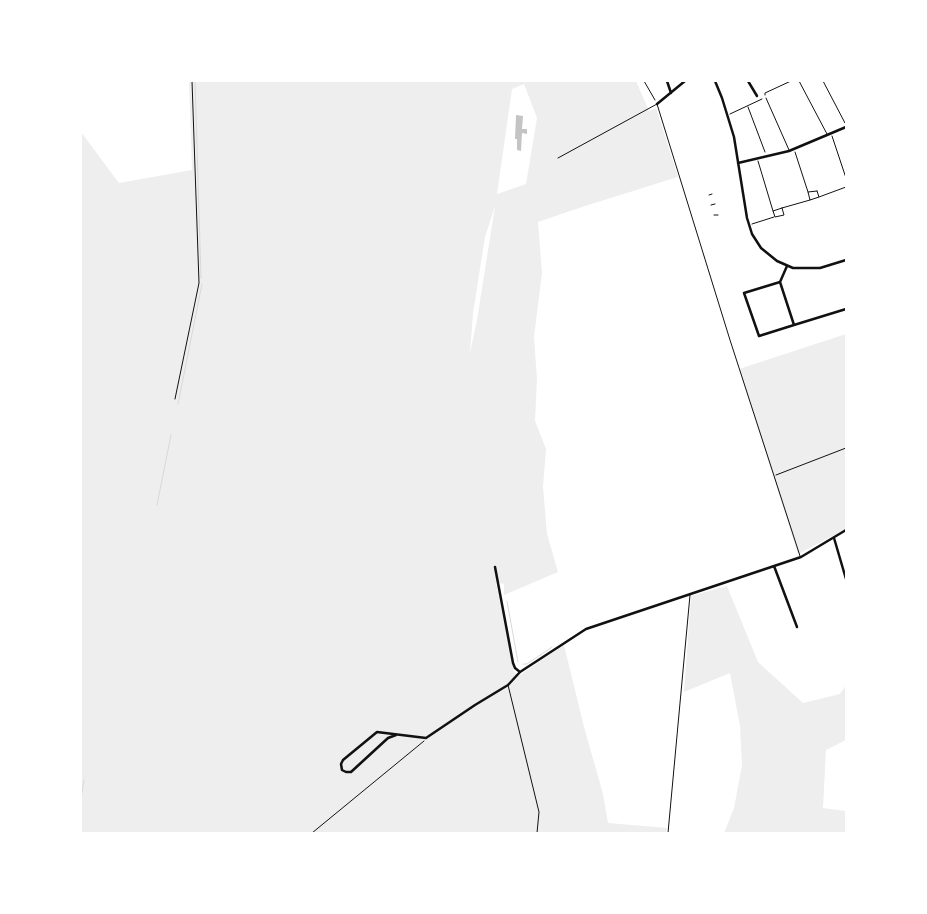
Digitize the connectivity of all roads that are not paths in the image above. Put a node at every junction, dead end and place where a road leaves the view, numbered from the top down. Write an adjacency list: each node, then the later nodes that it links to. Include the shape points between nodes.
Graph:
1 (666, 81): 6 (street)
2 (685, 81): 6 (street)
3 (715, 81): 14 (street, via 728,115)
4 (748, 81): 7 (street)
5 (799, 81): 11 (lane)
6 (671, 93): 9 (street)
7 (758, 96)
8 (766, 98): 12 (lane)
9 (657, 104): 13 (lane); 22 (lane)
10 (846, 125): 11 (street)
11 (830, 135): 12 (street)
12 (789, 151): 14 (street)
13 (558, 158)
14 (738, 163): 16 (street, via 743,201 757,242 768,255)
15 (846, 260): 16 (street, via 820,268)
16 (787, 266): 17 (street)
17 (780, 282): 19 (street); 19 (street, via 744,293 759,336)
18 (846, 309): 19 (street)
19 (794, 325)
20 (846, 530): 21 (street)
21 (834, 538): 22 (street); 25 (street)
22 (801, 557): 24 (street)
23 (495, 566): 28 (street, via 515,668)
24 (774, 566): 26 (street); 27 (street)
25 (846, 579)
26 (690, 595): 28 (street, via 586,629); 32 (lane)
27 (797, 627)
28 (520, 672): 29 (street)
29 (508, 684): 30 (street, via 426,738); 31 (lane, via 539,812)
30 (396, 735): 30 (street, via 377,732 343,760 342,770 351,772 388,738)
31 (537, 833)
32 (668, 833)

